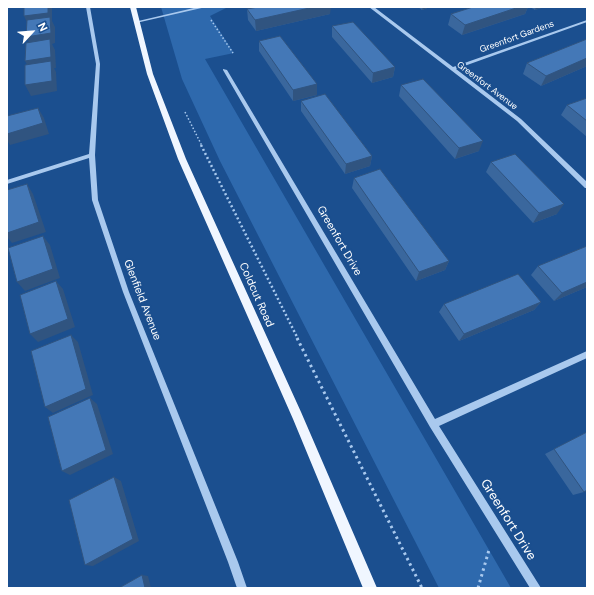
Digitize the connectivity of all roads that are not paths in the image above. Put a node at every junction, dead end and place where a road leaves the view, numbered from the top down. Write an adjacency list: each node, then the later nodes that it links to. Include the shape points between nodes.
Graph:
1 (88, 7): 9 (street, Glenfield Avenue, via 98,64)
2 (133, 7): 6 (main road, Coldcut Road)
3 (204, 7): 6 (street)
4 (371, 7): 7 (street, Greenfort Avenue)
5 (587, 21): 7 (street, Greenfort Gardens)
6 (136, 22): 15 (main road, Coldcut Road, via 150,74 182,159 297,416)
7 (452, 69): 11 (street, Greenfort Avenue, via 519,120)
8 (225, 70): 13 (street, Greenfort Drive)
9 (92, 155): 10 (street); 14 (street, Glenfield Avenue, via 95,200 126,292)
10 (7, 182)
11 (587, 186)
12 (587, 354): 13 (street)
13 (433, 424): 16 (street, Greenfort Drive)
14 (242, 588)
15 (370, 588)
16 (536, 588)

